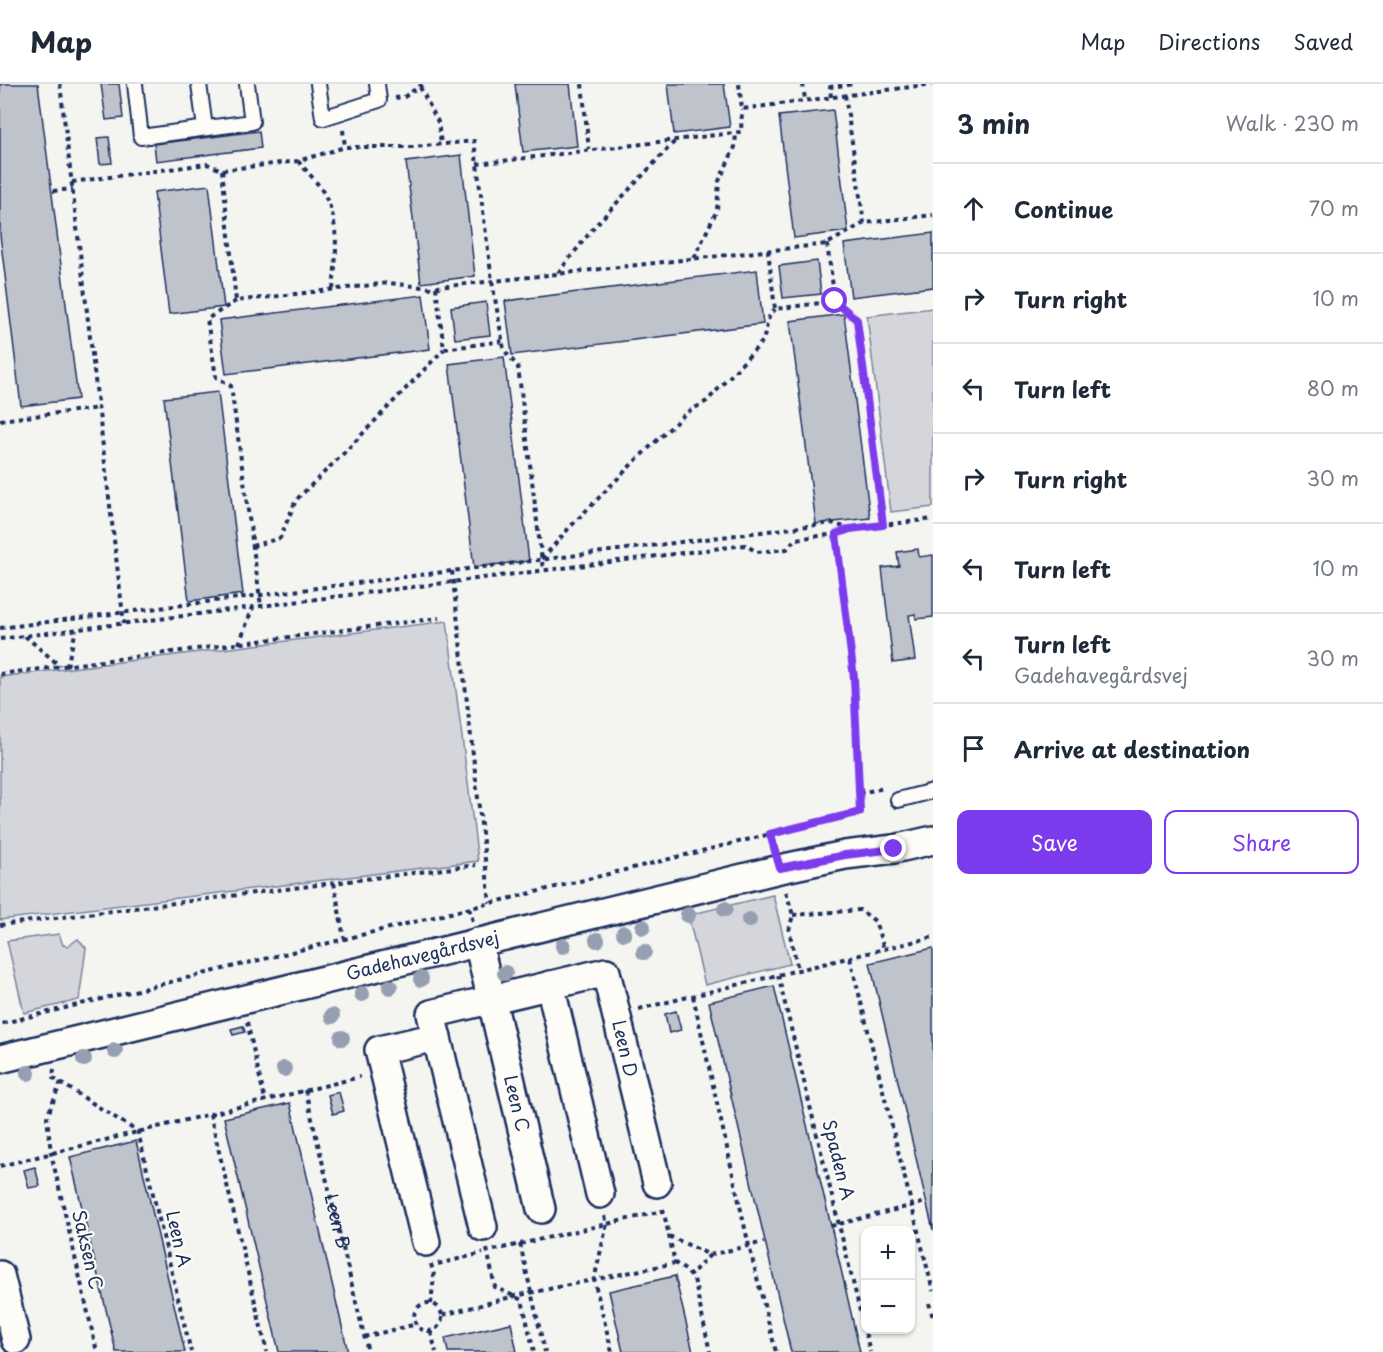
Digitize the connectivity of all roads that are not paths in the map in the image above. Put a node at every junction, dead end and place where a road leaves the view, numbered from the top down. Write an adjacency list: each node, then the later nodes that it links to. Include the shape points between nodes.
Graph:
1 (135, 84): 6 (lane, via 141,137)
2 (199, 84): 6 (lane)
3 (247, 84): 6 (lane, via 252,122)
4 (318, 84): 5 (lane, via 323,118 379,99)
5 (377, 84)
6 (205, 128)
7 (933, 791): 8 (lane)
8 (898, 800)
9 (933, 825): 11 (street, Gadehavegårdsvej)
10 (933, 840): 11 (street, Gadehavegårdsvej)
11 (845, 855): 12 (street, Gadehavegårdsvej)
12 (478, 942): 14 (street, Leen C); 16 (street, Gadehavegårdsvej)
13 (550, 985): 14 (street, Leen D); 17 (street, Leen D, via 606,972); 18 (street)
14 (491, 999): 15 (street, via 431,1014); 19 (street, Leen C)
15 (437, 1037): 20 (street); 21 (street, via 379,1050)
16 (0, 1059)
17 (657, 1183)
18 (600, 1194)
19 (542, 1209)
20 (485, 1239)
21 (429, 1254)
22 (0, 1275): 23 (street)
23 (16, 1340)

